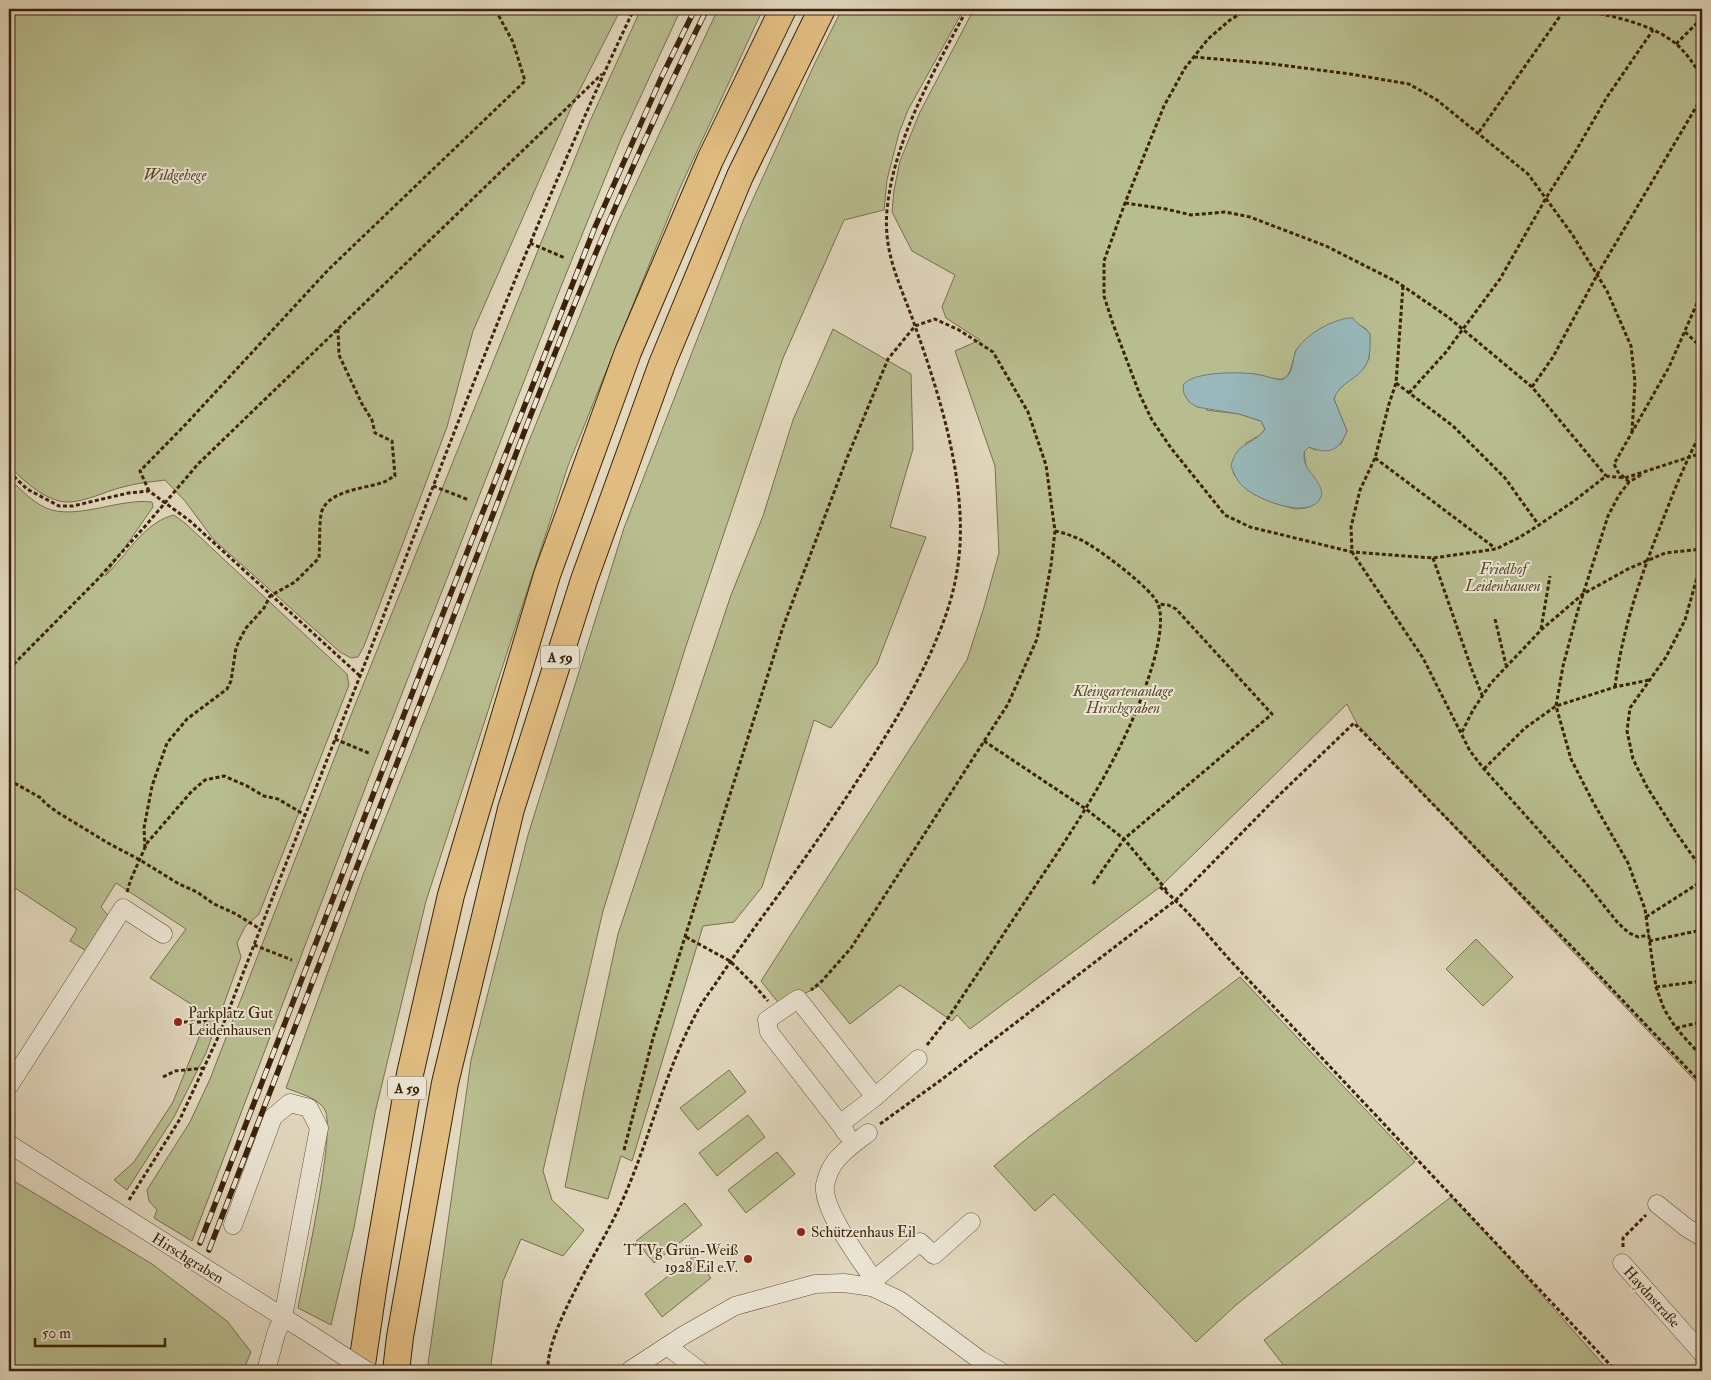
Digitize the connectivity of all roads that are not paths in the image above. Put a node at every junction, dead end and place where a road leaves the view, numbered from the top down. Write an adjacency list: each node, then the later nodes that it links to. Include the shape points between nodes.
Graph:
1 (783, 9): 16 (highway, A 59, via 710,160 628,352 547,575 451,895 410,1074)
2 (822, 9): 25 (highway, A 59, via 740,176 662,364 584,580 510,809 445,1083)
3 (163, 934): 5 (street, via 123,908)
4 (918, 1058): 6 (street)
5 (9, 1086)
6 (875, 1097): 7 (street); 7 (street, via 798,999 767,1020 769,1032)
7 (840, 1124): 10 (street)
8 (868, 1133): 10 (street)
9 (9, 1144): 18 (street, Hirschgraben)
10 (854, 1144): 17 (street, via 830,1169 825,1186 826,1198 835,1220)
11 (1657, 1204): 14 (street)
12 (971, 1222): 17 (street, via 934,1255 920,1242)
13 (233, 1225): 18 (street, via 273,1117 290,1103 309,1108 319,1128)
14 (1702, 1237)
15 (1622, 1262): 20 (street, Haydnstraße)
16 (374, 1283): 22 (highway, A 59); 23 (highway, A 59)
17 (873, 1283): 19 (street, via 815,1284 735,1306); 28 (street)
18 (283, 1317): 21 (street); 24 (street, Hirschgraben, bridge)
19 (667, 1346): 26 (street); 27 (street)
20 (1702, 1353)
21 (266, 1371)
22 (348, 1371)
23 (361, 1371)
24 (367, 1371)
25 (396, 1371)
26 (629, 1371)
27 (700, 1371)
28 (1000, 1371)

